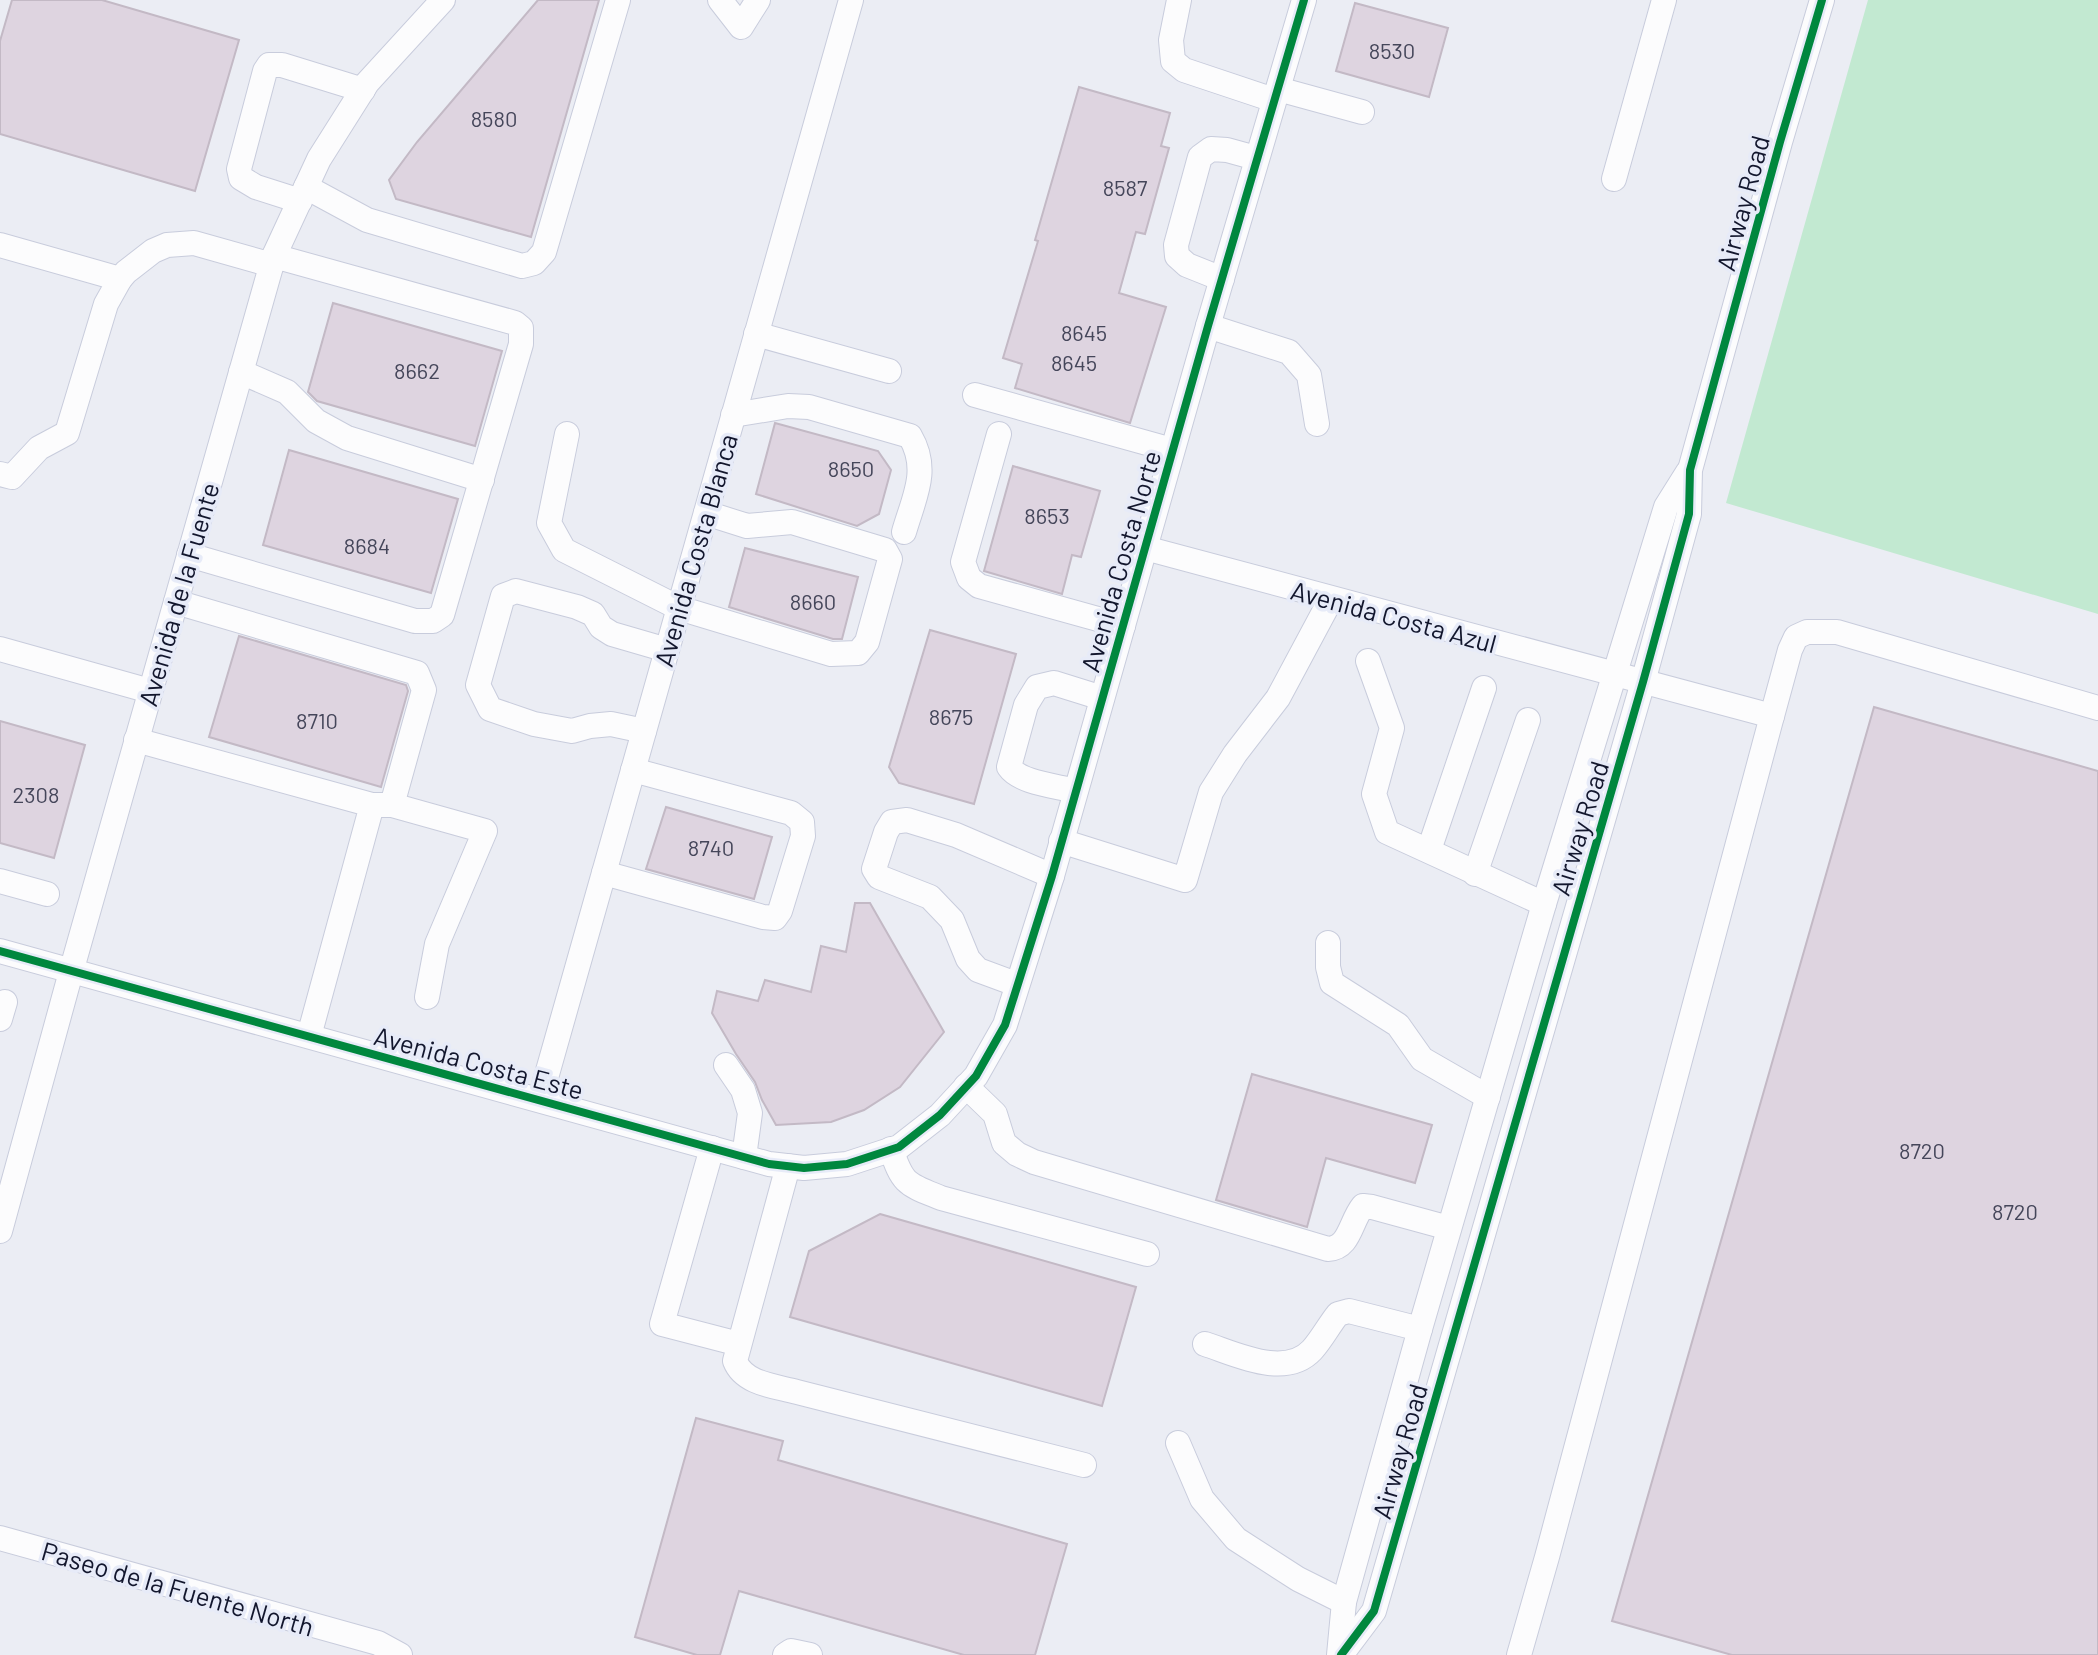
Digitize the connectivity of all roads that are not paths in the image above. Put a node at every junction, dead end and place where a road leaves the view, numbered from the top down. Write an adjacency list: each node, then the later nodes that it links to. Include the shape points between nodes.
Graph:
1 (443, 0): 10 (street, Avenida de la Fuente)
2 (618, 0): 15 (street, via 544,252 534,263 522,266 367,220)
3 (720, 0): 4 (street, via 741,27)
4 (758, 0)
5 (851, 0): 21 (street, Avenida Costa Blanca)
6 (1179, 0): 11 (street, via 1171,40 1173,61 1184,70)
7 (1304, 0): 11 (street, Avenida Costa Norte)
8 (1664, 0): 14 (street)
9 (1822, 0): 30 (street, Airway Road)
10 (363, 90): 15 (street, Avenida de la Fuente); 15 (street, via 282,65 269,65 265,71 241,178 256,187)
11 (1276, 95): 12 (street); 13 (street, Avenida Costa Norte)
12 (1362, 112)
13 (1256, 158): 19 (street, Avenida Costa Norte); 19 (street, via 1211,149 1200,157 1177,256)
14 (1614, 179)
15 (303, 194): 17 (street, Avenida de la Fuente)
16 (0, 245): 18 (street)
17 (273, 261): 18 (street, via 194,243 167,245); 23 (street, Avenida de la Fuente); 32 (street, via 521,328)
18 (120, 279): 31 (street, via 106,304 67,433 39,448 12,477)
19 (1222, 279): 20 (street, Avenida Costa Norte)
20 (1208, 326): 26 (street, via 1289,352 1309,375); 29 (street, Avenida Costa Norte)
21 (756, 334): 22 (street); 25 (street, Avenida Costa Blanca)
22 (889, 371)
23 (241, 372): 32 (street, via 287,392 316,421 347,438); 36 (street, Avenida de la Fuente)
24 (975, 395): 29 (street)
25 (733, 415): 33 (street, Avenida Costa Blanca); 34 (street, via 809,407 910,436 921,472)
26 (1317, 424)
27 (567, 434): 39 (street, via 549,523 564,550)
28 (999, 434): 40 (street, via 963,562 969,578 979,586)
29 (1172, 450): 35 (street, Avenida Costa Norte)
30 (1690, 470): 44 (street, Airway Road, via 1666,507); 45 (street, Airway Road, via 1689,514)
31 (0, 474)
32 (482, 480): 36 (street, via 442,615 433,621 415,621)
33 (706, 513): 39 (street, Avenida Costa Blanca); 39 (street, via 747,526 792,522 885,550 890,559 867,642 858,653 831,654)
34 (904, 532)
35 (1145, 548): 37 (street, Avenida Costa Azul); 40 (street, Avenida Costa Norte)
36 (189, 555): 38 (street, Avenida de la Fuente)
37 (1331, 599): 44 (street, Avenida Costa Azul); 57 (street, via 1278,698 1211,792 1185,880)
38 (176, 602): 47 (street, Avenida de la Fuente); 56 (street, via 417,673 424,690)
39 (679, 608): 42 (street, Avenida Costa Blanca)
40 (1123, 626): 48 (street, Avenida Costa Norte)
41 (0, 649): 47 (street)
42 (667, 650): 52 (street, Avenida Costa Blanca); 52 (street, via 612,634 593,614 577,607 516,591 503,596 478,685 490,709 572,731 611,724)
43 (1368, 661): 58 (street, via 1392,728 1374,794 1387,832)
44 (1614, 674): 45 (street, Avenida Costa Azul); 64 (street, Airway Road)
45 (1643, 682): 50 (street, Avenida Costa Azul); 94 (street, Airway Road, via 1374,1611)
46 (1484, 688): 58 (street)
47 (150, 691): 53 (street, Avenida de la Fuente)
48 (1102, 698): 55 (street, Avenida Costa Norte); 55 (street, via 1054,683 1037,687 1026,705 1009,767 1026,779)
49 (2098, 708): 50 (street, via 1837,632 1807,632 1796,637 1790,650)
50 (1772, 716): 95 (street)
51 (1528, 720): 60 (street)
52 (644, 731): 54 (street, Avenida Costa Blanca)
53 (136, 740): 56 (street); 67 (street, Avenida de la Fuente)
54 (633, 770): 59 (street, Avenida Costa Blanca); 59 (street, via 791,813 802,822 803,836 775,918)
55 (1075, 791): 57 (street, Avenida Costa Norte)
56 (382, 805): 69 (street, via 485,831 437,944); 70 (street)
57 (1061, 841): 61 (street, Avenida Costa Norte)
58 (1429, 850): 60 (street)
59 (604, 873): 74 (street, Avenida Costa Blanca)
60 (1475, 874): 64 (street)
61 (1052, 876): 68 (street, Avenida Costa Norte); 68 (street, via 907,820 892,822 886,832 874,869 879,877 930,897 952,920 978,970)
62 (0, 881): 63 (street)
63 (47, 894)
64 (1544, 904): 73 (street, Airway Road)
65 (1328, 943): 73 (street, via 1332,983 1398,1025 1422,1059)
66 (0, 951): 67 (street, Avenida Costa Este)
67 (71, 972): 70 (street, Avenida Costa Este); 80 (street, Avenida de la Fuente)
68 (1016, 984): 72 (street, Avenida Costa Norte, via 1005,1025)
69 (427, 997)
70 (309, 1036): 74 (street, Avenida Costa Este)
71 (726, 1065): 78 (street, via 743,1090 750,1113)
72 (966, 1086): 75 (street, Avenida Costa Norte); 81 (street, via 995,1114 1004,1143 1017,1154 1239,1223 1328,1249 1344,1244 1363,1206)
73 (1488, 1097): 81 (street, Airway Road)
74 (540, 1099): 76 (street, Avenida Costa Este)
75 (940, 1115): 77 (street, Avenida Costa Este)
76 (712, 1148): 78 (street, Avenida Costa Este); 85 (street, via 662,1324)
77 (891, 1149): 79 (street, Avenida Costa Este, via 847,1164); 83 (street, via 900,1174 913,1187)
78 (744, 1157): 79 (street, Avenida Costa Este)
79 (788, 1166): 85 (street)
80 (4, 1203): 82 (street, Avenida de la Fuente)
81 (1449, 1228): 84 (street, Airway Road)
82 (0, 1231)
83 (1147, 1254)
84 (1420, 1329): 86 (street, via 1349,1311 1338,1314 1311,1351 1292,1363 1262,1362); 90 (street, Airway Road)
85 (739, 1344): 88 (street, via 738,1370 751,1379)
86 (1205, 1344)
87 (1178, 1443): 90 (street, via 1202,1499 1236,1539)
88 (1084, 1465)
89 (0, 1538): 91 (street, Paseo de la Fuente North, via 378,1643)
90 (1344, 1602): 94 (street, Airway Road)
91 (400, 1655)
92 (785, 1655): 93 (street)
93 (810, 1655)
94 (1340, 1655)
95 (1519, 1655)

